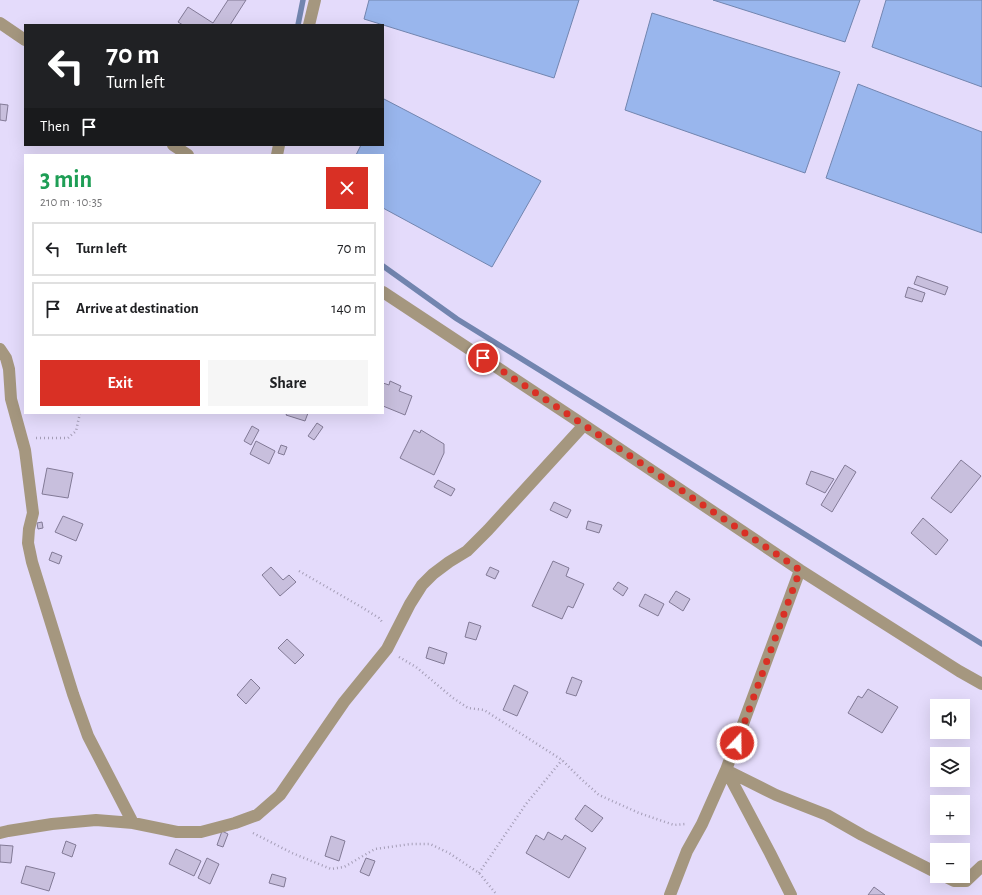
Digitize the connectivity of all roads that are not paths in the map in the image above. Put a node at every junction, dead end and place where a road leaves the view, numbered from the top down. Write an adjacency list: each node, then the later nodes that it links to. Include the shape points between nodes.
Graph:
1 (315, 0): 3 (street)
2 (0, 23): 4 (street)
3 (309, 24)
4 (24, 39)
5 (175, 146): 6 (street)
6 (187, 154)
7 (384, 293): 9 (street)
8 (0, 349): 13 (street, via 9,369 11,399 25,450 33,512 28,543 32,562 72,694 88,736)
9 (584, 425): 10 (street); 13 (street, via 467,551 433,574 422,585 387,650 344,702 280,795 257,815 201,832 177,832)
10 (800, 570): 11 (street); 12 (street)
11 (982, 684)
12 (726, 770): 16 (street, via 776,795 827,815); 18 (street, via 702,824 687,850); 19 (street)
13 (133, 823): 14 (street, via 96,820)
14 (0, 833)
15 (982, 866): 17 (street)
16 (930, 869)
17 (970, 877)
18 (670, 895)
19 (791, 895)

